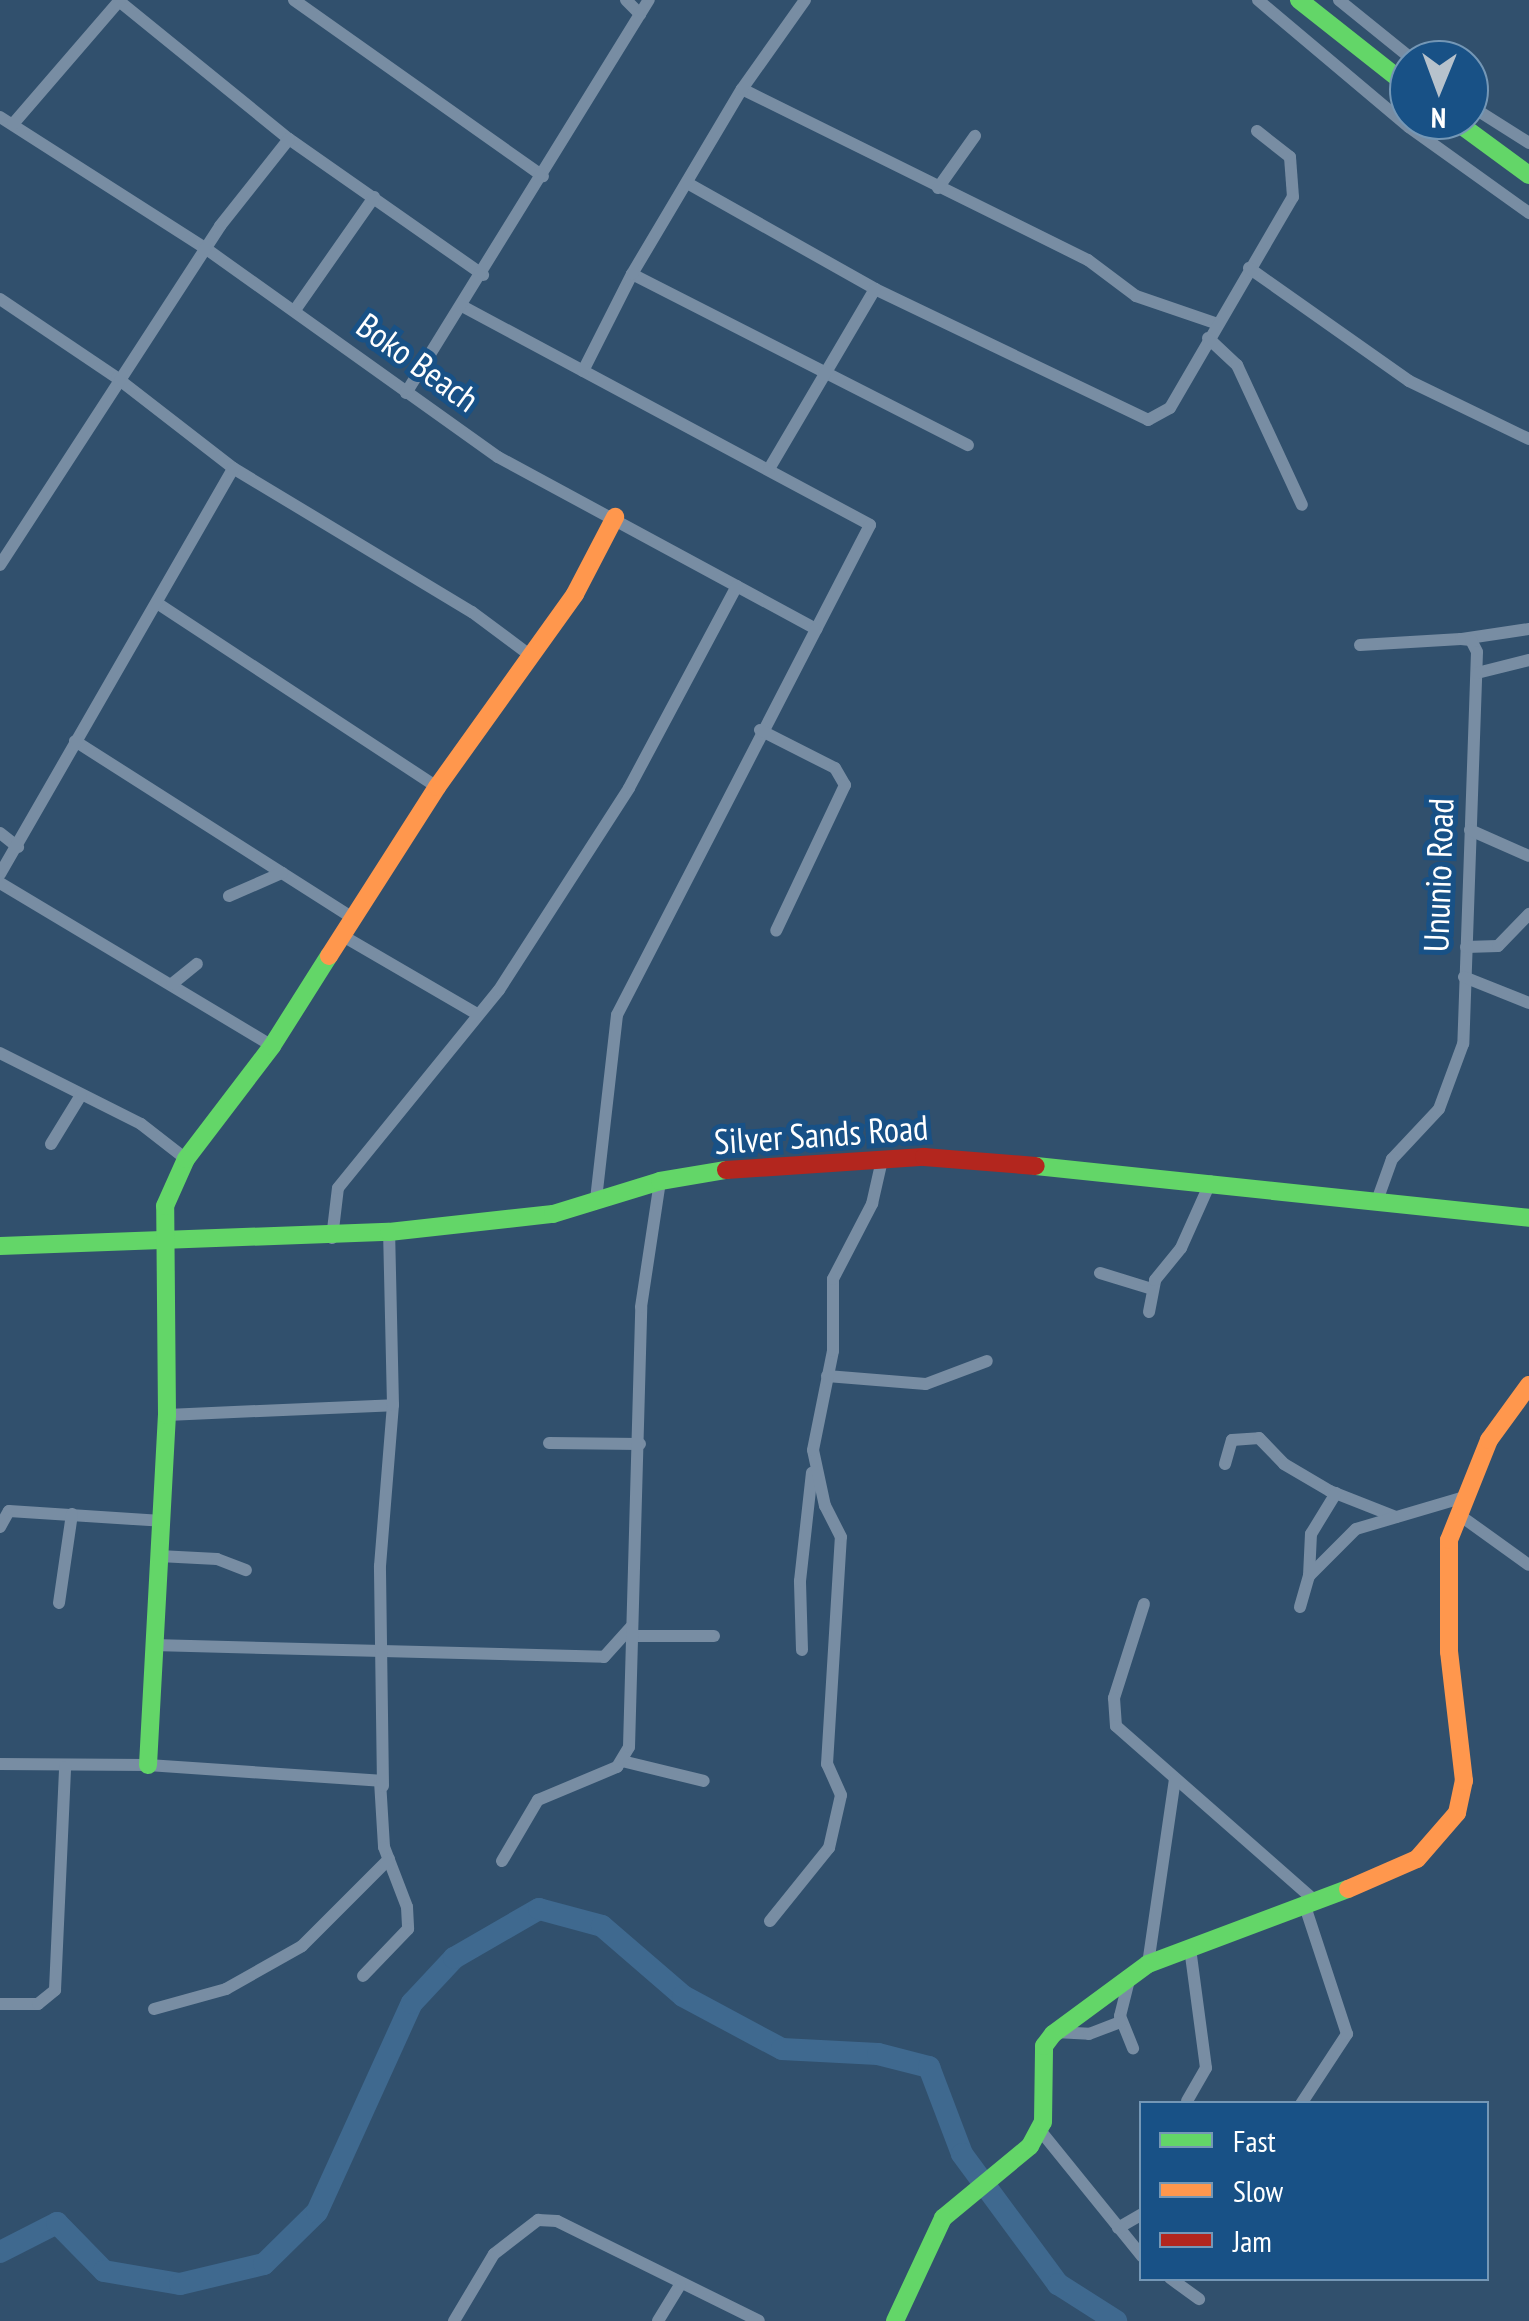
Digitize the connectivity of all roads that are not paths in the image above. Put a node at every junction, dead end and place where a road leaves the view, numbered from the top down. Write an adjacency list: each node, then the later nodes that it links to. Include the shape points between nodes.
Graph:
1 (119, 0): 14 (street); 17 (street)
2 (294, 0): 21 (street)
3 (626, 0): 9 (street)
4 (649, 0): 9 (street)
5 (804, 0): 12 (street)
6 (1258, 0): 25 (street, via 1409,127)
7 (1300, 0): 11 (main road)
8 (1339, 0): 10 (street)
9 (640, 14): 21 (street)
10 (1389, 41)
11 (1389, 70)
12 (742, 89): 22 (street); 23 (street)
13 (1489, 118): 19 (street)
14 (6, 121): 26 (street, Boko Beach)
15 (1257, 132): 27 (street, via 1290,157 1296,184)
16 (976, 136): 23 (street)
17 (288, 138): 24 (street); 26 (street)
18 (1481, 140): 20 (main road)
19 (1529, 143)
20 (1529, 175)
21 (544, 176): 29 (street)
22 (689, 184): 28 (street); 30 (street)
23 (938, 188): 34 (street, via 1088,260 1136,296)
24 (374, 197): 29 (street); 33 (street)
25 (1529, 213)
26 (205, 248): 33 (street, Boko Beach); 38 (street)
27 (1250, 268): 34 (street); 40 (street, via 1409,381)
28 (632, 274): 36 (street); 37 (street)
29 (483, 275): 32 (street)
30 (875, 289): 35 (street, via 1148,420 1170,408); 36 (street)
31 (0, 299): 38 (street)
32 (462, 306): 37 (street); 39 (street)
33 (294, 310): 39 (street, Boko Beach)
34 (1216, 324): 35 (street)
35 (1208, 338): 44 (street, via 1237,365)
36 (824, 370): 41 (street); 43 (street)
37 (583, 371): 43 (street)
38 (118, 378): 42 (street); 46 (street)
39 (406, 393): 45 (street, Boko Beach, via 498,457)
40 (1529, 439)
41 (968, 445)
42 (233, 468): 48 (street); 53 (street, via 472,612)
43 (770, 469): 49 (street, via 870,524)
44 (1302, 505)
45 (616, 517): 47 (street, Boko Beach); 53 (main road, via 575,594)
46 (0, 565)
47 (738, 586): 49 (street, Boko Beach); 76 (street, via 629,788)
48 (160, 604): 57 (street); 58 (street)
49 (816, 629): 56 (street)
50 (1529, 629): 51 (street)
51 (1461, 639): 52 (street); 55 (street, Ununio Road, via 1474,644)
52 (1360, 644)
53 (531, 656): 58 (main road)
54 (1529, 660): 55 (street)
55 (1476, 673): 59 (street, Ununio Road)
56 (760, 730): 69 (street, via 835,768 845,785); 86 (street, via 617,1015)
57 (76, 741): 61 (street); 63 (street)
58 (437, 787): 68 (main road)
59 (1470, 830): 62 (street); 71 (street, Ununio Road)
60 (0, 832): 61 (street)
61 (18, 847): 64 (street)
62 (1529, 856)
63 (282, 873): 66 (street); 68 (street)
64 (0, 874)
65 (0, 883): 74 (street)
66 (229, 896)
67 (1529, 914): 71 (street, via 1498,946)
68 (354, 919): 70 (main road)
69 (776, 932)
70 (342, 936): 76 (street); 77 (main road)
71 (1466, 947): 73 (street, Ununio Road)
72 (197, 964): 74 (street)
73 (1464, 977): 75 (street); 85 (street, Ununio Road, via 1459,1062 1440,1109 1392,1159)
74 (172, 984): 77 (street)
75 (1529, 1003)
76 (478, 1014): 89 (street, via 338,1188)
77 (272, 1046): 81 (main road)
78 (0, 1052): 79 (street)
79 (81, 1095): 80 (street); 81 (street, via 141,1124)
80 (51, 1144)
81 (186, 1159): 90 (main road, via 165,1206)
82 (882, 1160): 83 (main road, Silver Sands Road); 84 (main road, Silver Sands Road, via 766,1163); 96 (street, via 872,1204 833,1280)
83 (1211, 1180): 85 (main road, Silver Sands Road); 93 (street, via 1181,1248)
84 (660, 1181): 86 (main road, Silver Sands Road); 101 (street, via 641,1307)
85 (1378, 1198): 87 (main road, Silver Sands Road)
86 (596, 1200): 88 (main road, Silver Sands Road, via 553,1214)
87 (1529, 1218)
88 (389, 1232): 89 (main road, Silver Sands Road); 98 (street)
89 (332, 1238): 90 (main road, Silver Sands Road)
90 (160, 1245): 91 (main road, Silver Sands Road); 99 (main road)
91 (0, 1246)
92 (1100, 1273): 93 (street)
93 (1152, 1289): 94 (street)
94 (1148, 1312)
95 (987, 1360): 96 (street, via 926,1384)
96 (827, 1376): 102 (street)
97 (1529, 1385): 105 (main road, via 1489,1440)
98 (393, 1405): 99 (street); 121 (street, via 380,1566)
99 (167, 1415): 108 (main road)
100 (549, 1443): 101 (street)
101 (640, 1444): 117 (street)
102 (814, 1460): 120 (street, via 800,1581); 132 (street, via 841,1537 826,1764 840,1795 829,1848)
103 (1225, 1464): 104 (street, via 1232,1440 1246,1434)
104 (1336, 1493): 107 (street); 113 (street, via 1311,1534)
105 (1461, 1506): 107 (street); 111 (street); 131 (main road, via 1446,1566 1464,1781 1457,1813 1417,1859)
106 (72, 1514): 108 (street); 109 (street, via 9,1511); 114 (street)
107 (1396, 1516): 113 (street, via 1356,1529)
108 (162, 1521): 110 (main road)
109 (0, 1527)
110 (159, 1556): 112 (street, via 216,1558); 119 (main road)
111 (1529, 1565)
112 (246, 1570)
113 (1309, 1576): 116 (street)
114 (59, 1603)
115 (1144, 1604): 126 (street, via 1113,1713 1116,1726)
116 (1300, 1607)
117 (631, 1632): 118 (street); 121 (street, via 604,1657); 122 (street, via 633,1709)
118 (714, 1636)
119 (153, 1645): 121 (street); 124 (main road)
120 (802, 1650)
121 (383, 1652): 128 (street)
122 (622, 1761): 127 (street); 130 (street, via 538,1800)
123 (0, 1764): 125 (street)
124 (148, 1765): 125 (street); 128 (street, via 372,1777)
125 (66, 1767): 137 (street, via 55,1990 38,2004)
126 (1175, 1779): 131 (street); 134 (street)
127 (704, 1782)
128 (383, 1789): 129 (street)
129 (389, 1859): 135 (street, via 408,1930); 138 (street, via 302,1946 226,1989)
130 (502, 1861)
131 (1309, 1901): 133 (main road); 143 (street, via 1347,2034)
132 (770, 1920)
133 (1190, 1948): 134 (main road); 142 (street, via 1206,2068)
134 (1148, 1964): 136 (main road)
135 (363, 1976)
136 (1131, 1976): 139 (street); 140 (main road)
137 (0, 2004)
138 (154, 2008)
139 (1121, 2022): 140 (street, via 1089,2034); 141 (street)
140 (1055, 2032): 144 (main road, via 1044,2046)
141 (1133, 2048)
142 (1188, 2101)
143 (1302, 2101)
144 (1039, 2129): 146 (street); 154 (main road, via 1030,2146 942,2218)
145 (1139, 2216): 146 (street)
146 (1118, 2228): 147 (street)
147 (1139, 2252)
148 (1174, 2281): 150 (street)
149 (680, 2285): 151 (street, via 556,2221 538,2220 494,2254); 152 (street); 153 (street)
150 (1200, 2298)
151 (454, 2321)
152 (658, 2321)
153 (759, 2321)
154 (895, 2321)

